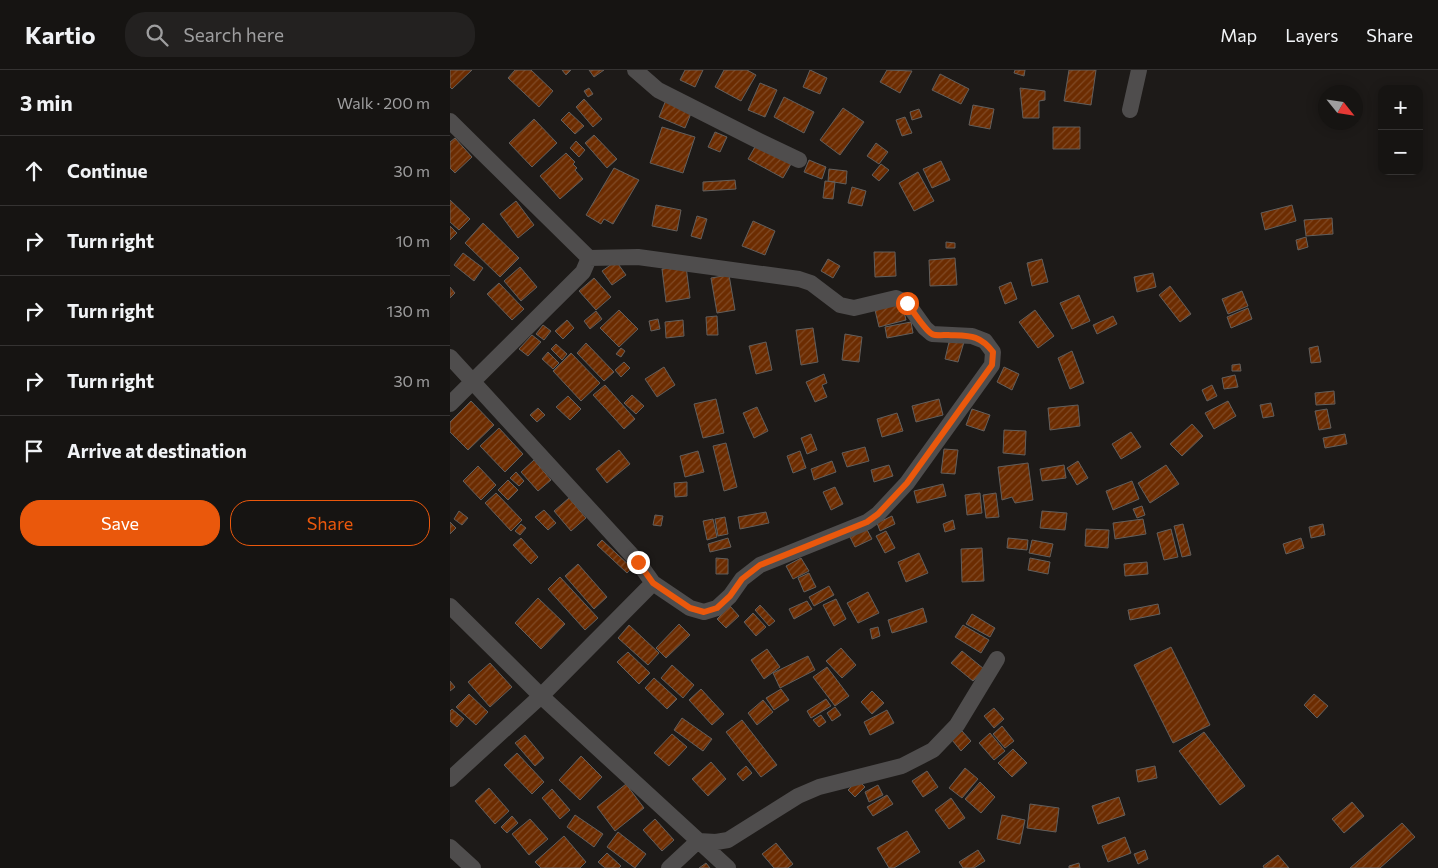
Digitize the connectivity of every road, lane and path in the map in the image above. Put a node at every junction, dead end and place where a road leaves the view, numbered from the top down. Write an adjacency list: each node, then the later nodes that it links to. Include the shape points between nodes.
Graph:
1 (636, 70): 5 (street, via 658,90)
2 (1139, 70): 3 (street)
3 (1130, 110)
4 (450, 121): 6 (street)
5 (799, 160)
6 (589, 258): 8 (street, via 583,272); 10 (street, via 638,256 799,278 840,305 854,308 896,298 907,303 932,334 972,336 985,342 993,352 992,365 907,483 867,522 760,565 742,579 717,608 704,612 690,608)
7 (450, 357): 8 (street)
8 (473, 381): 9 (street); 10 (street, via 638,562)
9 (450, 404)
10 (653, 583): 13 (street)
11 (450, 606): 13 (street)
12 (997, 660): 15 (street, via 957,725 933,750 902,766 819,787 798,796 728,840)
13 (541, 696): 14 (street); 15 (street)
14 (450, 779)
15 (698, 840): 18 (street); 19 (street)
16 (450, 847): 17 (street)
17 (473, 868)
18 (669, 868)
19 (728, 868)

